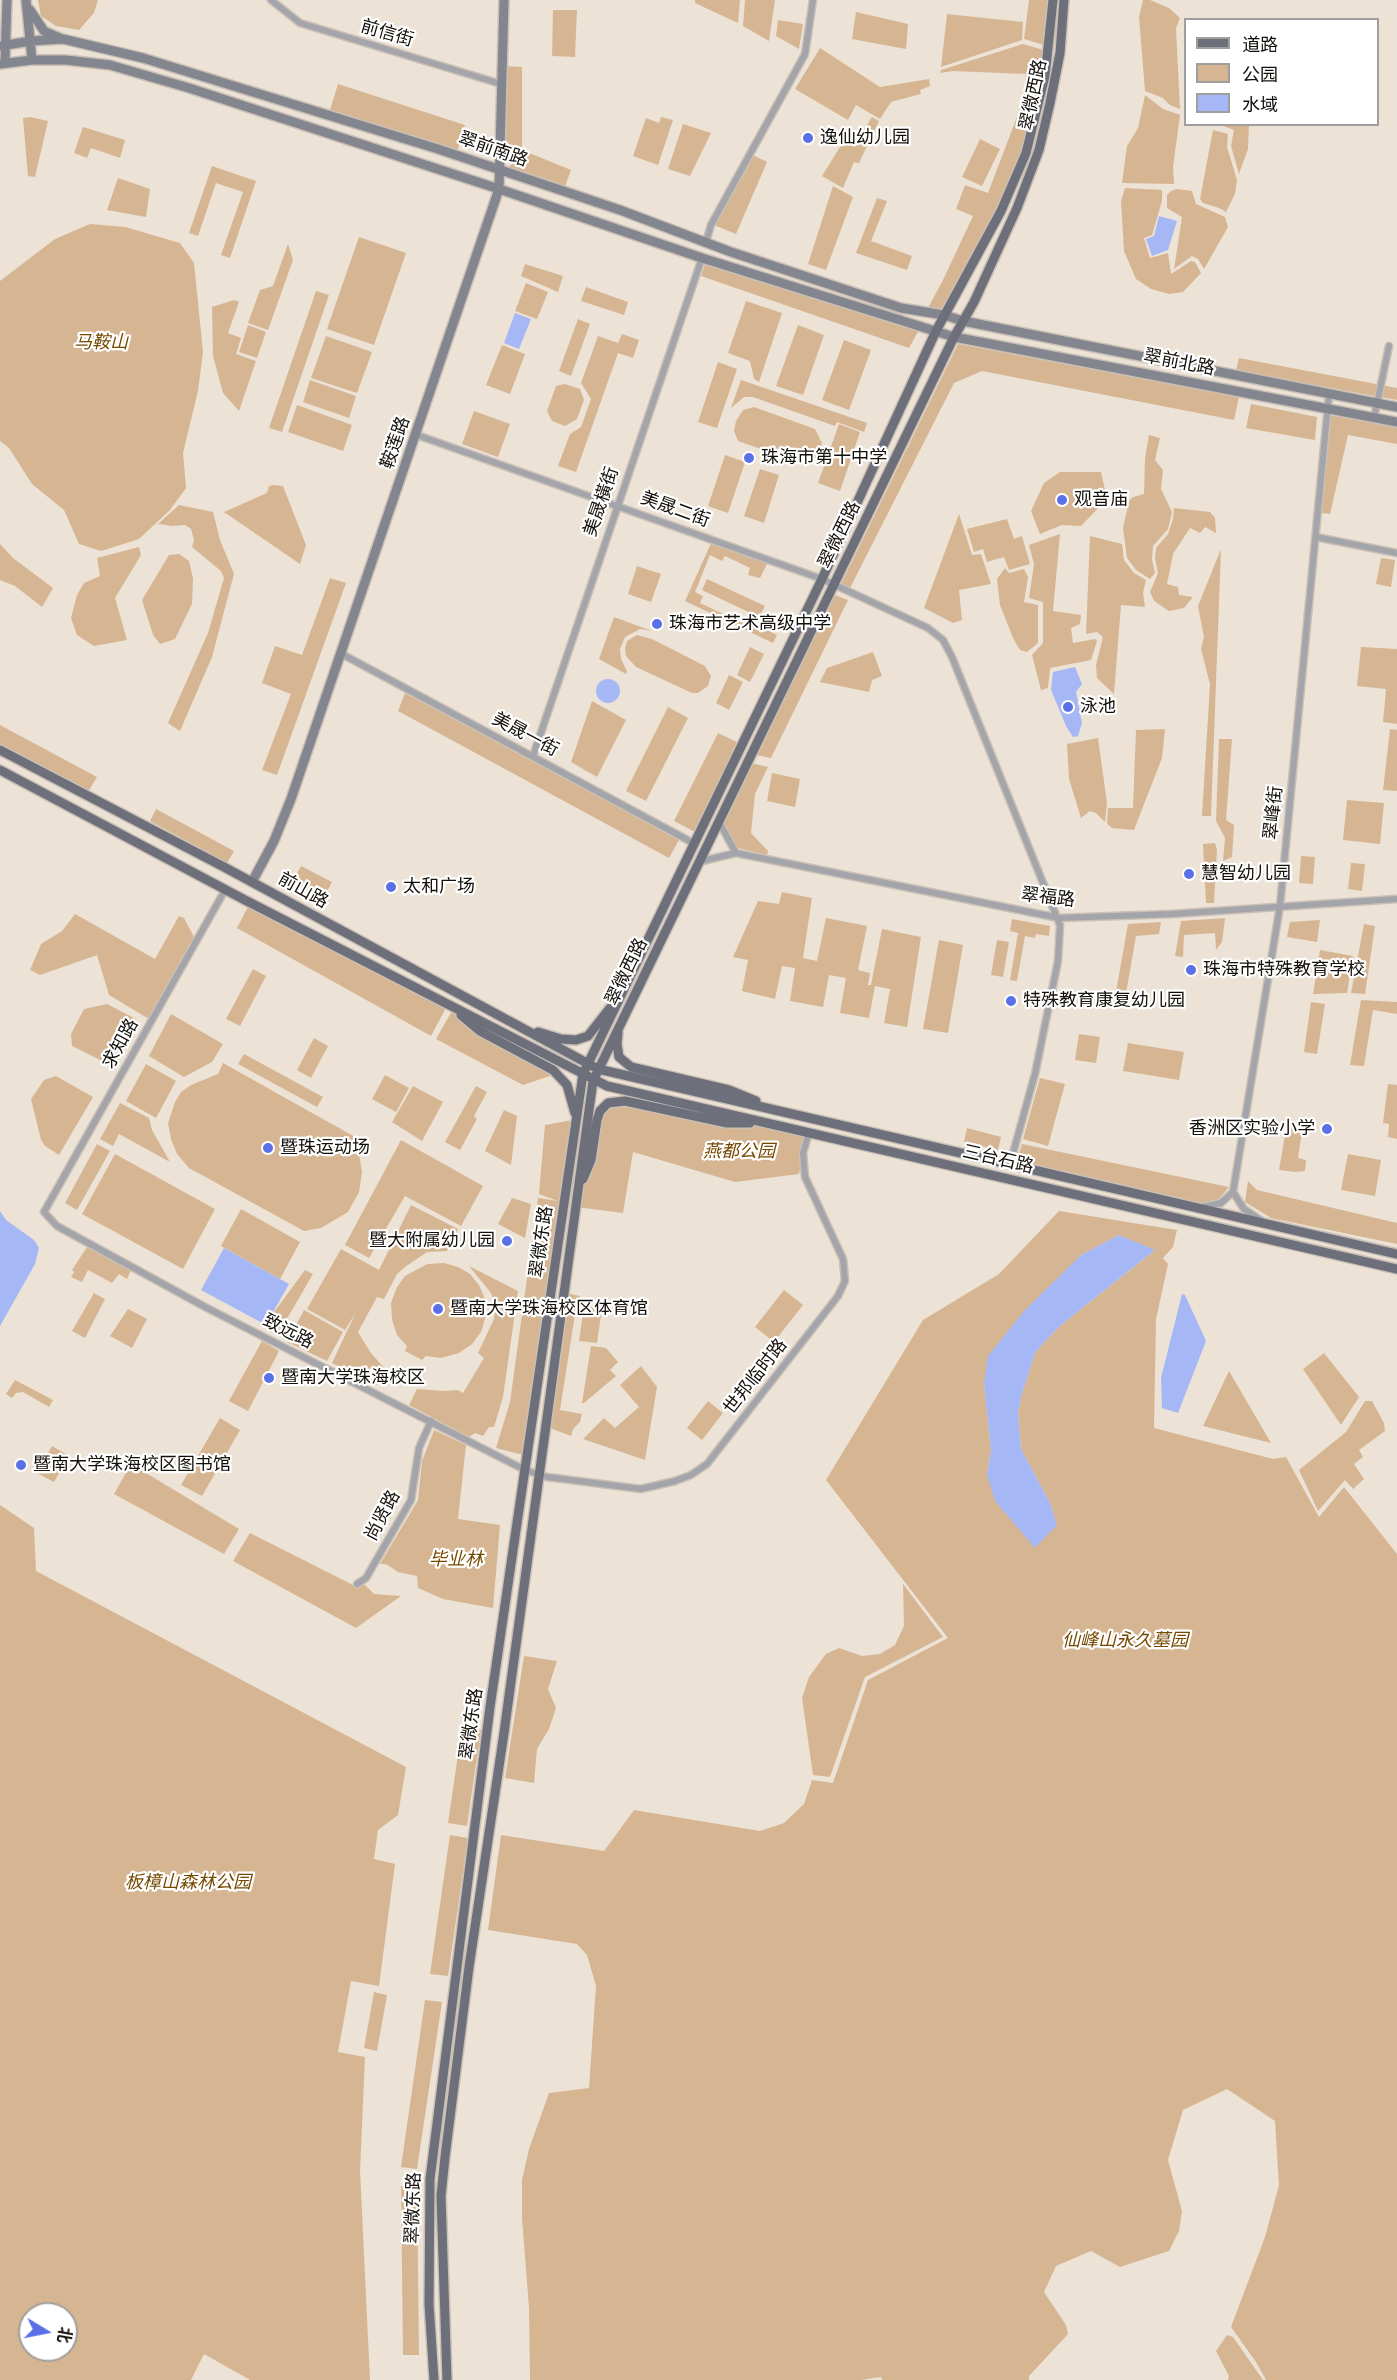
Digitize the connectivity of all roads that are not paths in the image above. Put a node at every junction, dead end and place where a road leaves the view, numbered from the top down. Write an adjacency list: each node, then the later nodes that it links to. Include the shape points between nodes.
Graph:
1 (271, 0): 14 (street, 前信街, via 300,23)
2 (504, 0): 14 (main road, 鞍莲路)
3 (813, 0): 17 (street, via 805,54 711,225)
4 (1053, 0): 19 (main road, 翠微西路, via 1045,76 1026,153)
5 (1064, 0): 20 (main road, 翠微西路, via 1060,53 1039,150)
6 (7, 1): 8 (main road); 11 (main road)
7 (27, 2): 9 (main road, via 44,31); 10 (main road)
8 (0, 21)
9 (63, 39): 10 (main road, 翠前南路); 15 (main road, 翠前南路, via 274,97)
10 (31, 41): 11 (main road, 翠前南路); 12 (main road)
11 (2, 45): 13 (main road)
12 (32, 60): 13 (main road, 翠前南路); 16 (main road, 翠前南路, via 110,65)
13 (2, 64)
14 (501, 84): 15 (main road, 鞍莲路)
15 (500, 171): 16 (main road, 鞍莲路); 17 (main road, 翠前南路)
16 (499, 189): 18 (main road, 翠前南路); 32 (main road, 鞍莲路)
17 (706, 242): 21 (main road, 翠前南路, via 901,308)
18 (702, 258): 23 (main road, 翠前南路); 33 (street, 美晟橫街)
19 (973, 262): 20 (main road); 21 (main road, 翠微西路)
20 (989, 269): 22 (main road, 翠微西路)
21 (944, 315): 22 (main road, 翠前南路); 23 (main road, 翠微西路)
22 (963, 321): 24 (main road, 翠微西路); 26 (main road, 翠前北路)
23 (936, 331): 24 (main road, 翠前北路); 36 (main road, 翠微西路)
24 (954, 337): 29 (main road, 翠前北路); 37 (main road, 翠微西路)
25 (1389, 346): 27 (street)
26 (1329, 395): 27 (main road, 翠前北路); 29 (street, 翠峰街)
27 (1377, 403): 28 (main road, 翠前北路); 30 (street)
28 (1397, 407)
29 (1326, 409): 30 (main road, 翠前北路); 34 (street, 翠峰街)
30 (1374, 418): 31 (main road, 翠前北路)
31 (1397, 422)
32 (417, 435): 33 (street, 美晟二街); 38 (main road, 鞍莲路)
33 (617, 505): 36 (street, 美晟二街); 40 (street, 美晟橫街)
34 (1316, 537): 35 (street); 49 (street, 翠峰街)
35 (1397, 553)
36 (822, 579): 37 (street, 美晟二街); 43 (main road, 翠微西路)
37 (834, 586): 42 (main road, 翠微西路); 50 (street, 美晟二街, via 928,628 943,640)
38 (340, 653): 40 (street, 美晟一街); 46 (main road, 鞍莲路, via 291,799)
39 (0, 750): 46 (main road, 前山路)
40 (533, 756): 43 (street, 美晟一街)
41 (0, 770): 47 (main road, 前山路)
42 (718, 822): 44 (street); 45 (main road, 翠微西路)
43 (695, 844): 51 (main road, 翠微西路)
44 (736, 853): 45 (street); 50 (street, 翠福路)
45 (698, 862): 54 (main road, 翠微西路)
46 (252, 882): 53 (main road, 前山路)
47 (225, 890): 52 (main road, 前山路); 66 (street, 求知路)
48 (1397, 899): 49 (street, 翠福路)
49 (1280, 906): 50 (street, 翠福路); 64 (street, 翠峰街)
50 (1059, 918): 62 (street, via 1058,961 1049,1010 1033,1086)
51 (628, 983): 53 (main road, via 588,1036 561,1039); 55 (main road, 翠微西路)
52 (451, 1005): 56 (main road, 前山路); 60 (main road, via 480,1031 553,1070 567,1085)
53 (516, 1024): 55 (main road, 前山路)
54 (620, 1024): 55 (main road, 翠微西路); 58 (main road, via 619,1057 631,1067 729,1090)
55 (593, 1066): 56 (main road, 翠微东路); 57 (main road, 翠微东路); 58 (main road, 三台石路)
56 (583, 1074): 57 (main road, 前山路); 60 (main road, 翠微东路)
57 (593, 1081): 59 (main road, 三台石路); 63 (main road, 翠微东路)
58 (783, 1112): 62 (main road, 三台石路)
59 (766, 1123): 61 (main road, 三台石路); 63 (main road, via 727,1123 625,1101 608,1102 597,1120 591,1160)
60 (576, 1124): 71 (main road, 翠微东路)
61 (809, 1133): 69 (main road, 三台石路); 72 (street, 世邦临时路, via 803,1153 805,1177 843,1259 845,1281 838,1296 707,1464 691,1475 641,1489)
62 (1010, 1164): 65 (main road, 三台石路)
63 (578, 1192): 72 (main road, 翠微东路)
64 (1233, 1192): 65 (street, via 1221,1203); 67 (street, via 1244,1209)
65 (1198, 1208): 67 (main road, 三台石路)
66 (44, 1212): 70 (street, 致远路, via 57,1226 207,1308)
67 (1266, 1224): 68 (main road, 三台石路)
68 (1397, 1254)
69 (1397, 1269)
70 (430, 1421): 71 (street, 致远路); 73 (street, 尚贤路, via 419,1448 411,1500 366,1578)
71 (525, 1470): 72 (street, 世邦临时路); 74 (main road, 翠微东路, via 490,1707 430,2179 429,2304)
72 (539, 1475): 75 (main road, 翠微东路, via 469,1967 441,2196)
73 (357, 1584)
74 (434, 2380)
75 (447, 2380)

